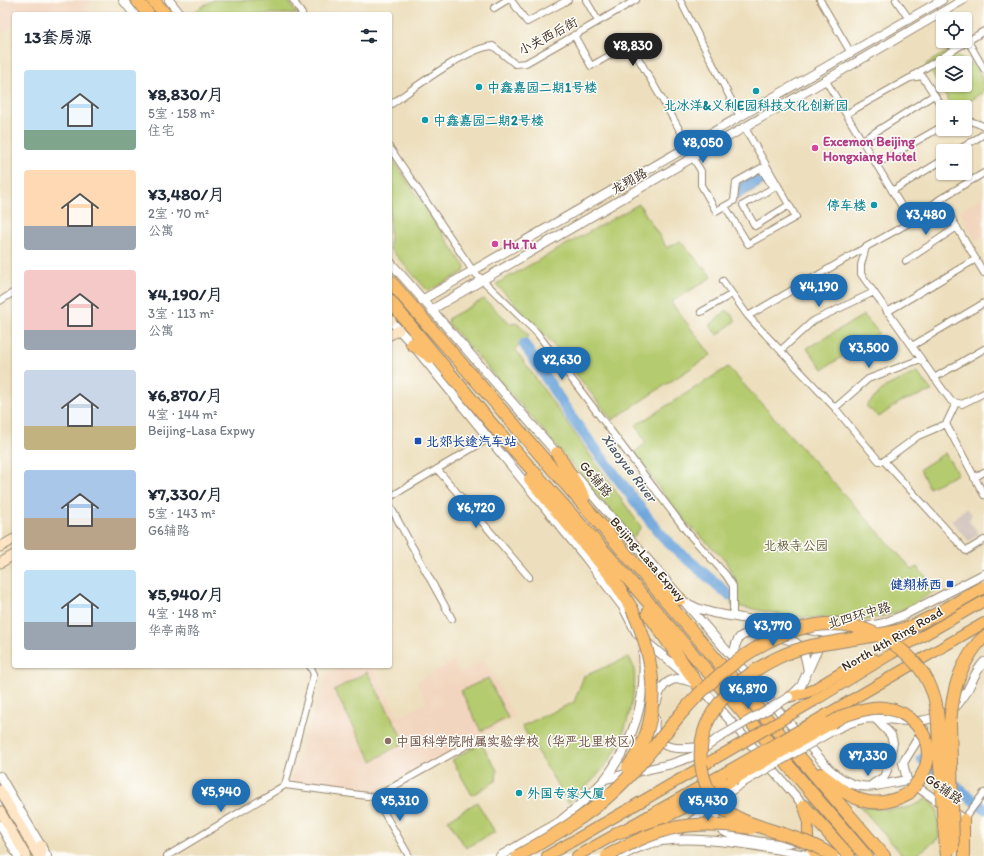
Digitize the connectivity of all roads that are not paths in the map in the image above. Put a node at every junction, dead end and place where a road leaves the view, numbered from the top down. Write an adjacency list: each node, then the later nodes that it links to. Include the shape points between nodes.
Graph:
1 (123, 0): 17 (street)
2 (137, 0): 18 (highway)
3 (153, 0): 19 (highway)
4 (169, 0): 20 (street)
5 (293, 0): 21 (street)
6 (506, 0): 16 (street)
7 (511, 0): 8 (street, via 527,22)
8 (568, 0)
9 (586, 0): 23 (street)
10 (636, 0): 23 (street, 小关西后街)
11 (680, 0): 37 (street)
12 (820, 0): 29 (street)
13 (896, 0): 22 (street)
14 (942, 0): 22 (street, 龙翔路)
15 (963, 0): 32 (street, 龙翔路)
16 (494, 8)
17 (132, 12)
18 (146, 12)
19 (163, 12)
20 (178, 12)
21 (301, 12)
22 (909, 19): 29 (street, 龙翔路)
23 (598, 21): 25 (street, 小关西后街)
24 (984, 31): 26 (street)
25 (574, 35): 35 (street, 小关西后街, via 526,63 515,64 493,46 483,46); 45 (street, via 591,66 630,44)
26 (972, 38)
27 (957, 48): 31 (street)
28 (972, 48): 30 (street)
29 (850, 53): 37 (street, 龙翔路)
30 (983, 66)
31 (910, 78): 33 (street, via 922,76); 36 (street)
32 (826, 81): 36 (street); 40 (street, 龙翔路)
33 (934, 95): 34 (street); 43 (street)
34 (937, 100)
35 (392, 104)
36 (846, 114): 43 (street)
37 (740, 117): 45 (street, 龙翔路)
38 (972, 121): 39 (street)
39 (984, 126)
40 (745, 128): 47 (street, 龙翔路); 53 (street, via 762,163)
41 (936, 130): 48 (street)
42 (984, 134): 44 (street)
43 (861, 141): 48 (street)
44 (968, 144)
45 (689, 146): 61 (street, 龙翔路)
46 (392, 151): 61 (street)
47 (693, 158): 54 (street, via 701,172 701,186 716,211); 63 (street, 龙翔路)
48 (876, 164): 51 (street)
49 (936, 164): 51 (street)
50 (984, 173): 52 (street)
51 (892, 191): 55 (street)
52 (940, 199): 55 (street); 56 (street)
53 (790, 205): 54 (street, via 796,216 748,244); 54 (street, via 755,226 743,206 773,188 761,168 736,182 734,201)
54 (728, 206)
55 (911, 222): 57 (street)
56 (957, 227): 58 (street); 59 (street)
57 (866, 248): 66 (street, via 861,274); 76 (street)
58 (976, 259): 62 (street); 75 (street)
59 (906, 261)
60 (392, 264): 69 (street, G6辅路)
61 (473, 272): 63 (street); 69 (street, 龙翔路)
62 (984, 273)
63 (481, 280): 73 (street, 龙翔路); 114 (street, via 537,333 669,508 726,575 733,586)
64 (723, 281): 68 (street)
65 (392, 283): 101 (highway, Beijing-Lasa Expwy)
66 (874, 292): 75 (street); 83 (street, via 813,321)
67 (12, 293): 70 (street)
68 (732, 294): 74 (street); 76 (street)
69 (422, 300): 73 (street, G6辅路)
70 (0, 301)
71 (392, 303): 85 (highway)
72 (984, 303): 81 (street)
73 (431, 310): 93 (street, G6辅路)
74 (701, 312)
75 (888, 312): 81 (street)
76 (748, 316): 83 (street)
77 (392, 322): 78 (street)
78 (399, 330): 79 (main road); 80 (street)
79 (392, 334)
80 (412, 344): 85 (highway); 92 (street)
81 (912, 346): 84 (street)
82 (984, 349): 86 (street)
83 (781, 350): 89 (street)
84 (920, 359): 86 (street); 89 (street, via 868,379)
85 (445, 367): 91 (highway)
86 (934, 378): 88 (street, via 950,401)
87 (984, 393): 88 (street, via 962,404)
88 (956, 403): 90 (street)
89 (835, 408): 94 (street, via 879,461)
90 (946, 424): 94 (street, via 918,436); 97 (street)
91 (495, 428): 106 (highway); 146 (highway, bridge, via 532,482 612,577 632,609 642,632 652,672 653,690 646,731 631,763 615,784)
92 (488, 439): 95 (street); 117 (street, via 586,558 623,607)
93 (557, 454): 101 (highway); 112 (street, G6辅路)
94 (884, 461): 103 (street, via 966,550)
95 (437, 469): 99 (street); 109 (street)
96 (984, 472): 97 (street)
97 (974, 478): 98 (street)
98 (984, 495)
99 (392, 496)
100 (392, 510): 115 (street)
101 (604, 530): 110 (highway, Beijing-Lasa Expwy)
102 (12, 540): 104 (main road)
103 (984, 540)
104 (0, 547)
105 (12, 556): 107 (main road)
106 (611, 559): 125 (highway); 168 (highway)
107 (0, 563)
108 (984, 574): 118 (street, 北四环中路, via 884,623)
109 (530, 577)
110 (651, 582): 112 (highway); 131 (highway, Beijing-Lasa Expwy)
111 (984, 587): 148 (highway, bridge, via 903,630 811,646 786,655 746,677 720,702 706,727 700,748 701,769 708,788 719,805 732,815)
112 (680, 599): 114 (street, via 697,608); 121 (street, G6辅路)
113 (984, 601): 120 (main road, North 4th Ring Road)
114 (733, 616): 118 (street)
115 (452, 619)
116 (984, 624): 134 (main road, bridge, via 822,717)
117 (637, 634): 125 (street); 133 (street, via 643,660 643,697 630,739)
118 (832, 634): 124 (street, 北四环中路, via 821,642)
119 (981, 640): 171 (highway, bridge, via 959,672 951,704)
120 (891, 654): 126 (main road, via 849,668 809,692); 160 (main road, North 4th Ring Road, bridge)
121 (733, 657): 124 (street, via 740,637 748,633 759,634 796,642 806,658); 137 (street, G6辅路, via 829,769 848,784)
122 (984, 662): 128 (street, via 965,697 951,711)
123 (311, 668): 136 (street, via 314,674)
124 (808, 671): 126 (street, 北四环中路, via 801,686)
125 (698, 685): 130 (street, via 682,678 665,683 658,693 653,728 665,745 676,749); 143 (street)
126 (789, 697): 130 (street, 北四环中路, bridge)
127 (875, 718): 128 (street, via 914,722); 134 (street, bridge, via 849,723); 137 (street, via 891,735 892,750 884,777)
128 (929, 720): 135 (street, via 903,763)
129 (478, 739): 141 (street)
130 (707, 745): 133 (street, via 694,756 671,764)
131 (800, 758): 134 (highway, bridge, via 860,801 885,803 909,793 919,782 928,755 926,741 919,727 908,716 896,710 883,708 843,716); 169 (highway, Beijing-Lasa Expwy)
132 (0, 776): 142 (street)
133 (605, 778): 158 (street, via 585,800 559,822)
134 (733, 778): 139 (street); 147 (highway, via 666,816)
135 (907, 780): 137 (street, G6辅路); 145 (street, G6辅路)
136 (285, 785): 141 (street); 156 (street)
137 (869, 787)
138 (0, 790): 142 (main road)
139 (727, 793): 149 (street, via 719,804 717,823 723,832 733,837 790,844); 150 (street, via 682,830)
140 (984, 794): 145 (street)
141 (375, 797): 157 (street)
142 (13, 806): 151 (street); 153 (main road)
143 (804, 806): 149 (main road, via 809,823); 167 (highway)
144 (1, 817): 152 (main road)
145 (964, 819): 172 (main road, G6辅路)
146 (566, 828): 159 (highway, bridge); 170 (highway, bridge, via 615,791 680,714 739,661 793,631 824,624 841,624 867,630 898,646 920,670 933,694 938,727)
147 (617, 833): 161 (main road)
148 (782, 833): 162 (highway, bridge, via 721,824 682,826 644,837); 166 (highway, bridge, via 812,844)
149 (807, 833): 165 (main road, via 809,848)
150 (661, 841): 163 (street); 164 (street, via 710,841)
151 (41, 845): 154 (main road); 155 (street)
152 (23, 855)
153 (38, 856)
154 (41, 856)
155 (47, 856)
156 (167, 856)
157 (409, 856)
158 (500, 856)
159 (518, 856)
160 (547, 856)
161 (577, 856)
162 (607, 856)
163 (622, 856)
164 (813, 856)
165 (817, 856)
166 (832, 856)
167 (849, 856)
168 (866, 856)
169 (884, 856)
170 (947, 856)
171 (954, 856)
172 (964, 856)

